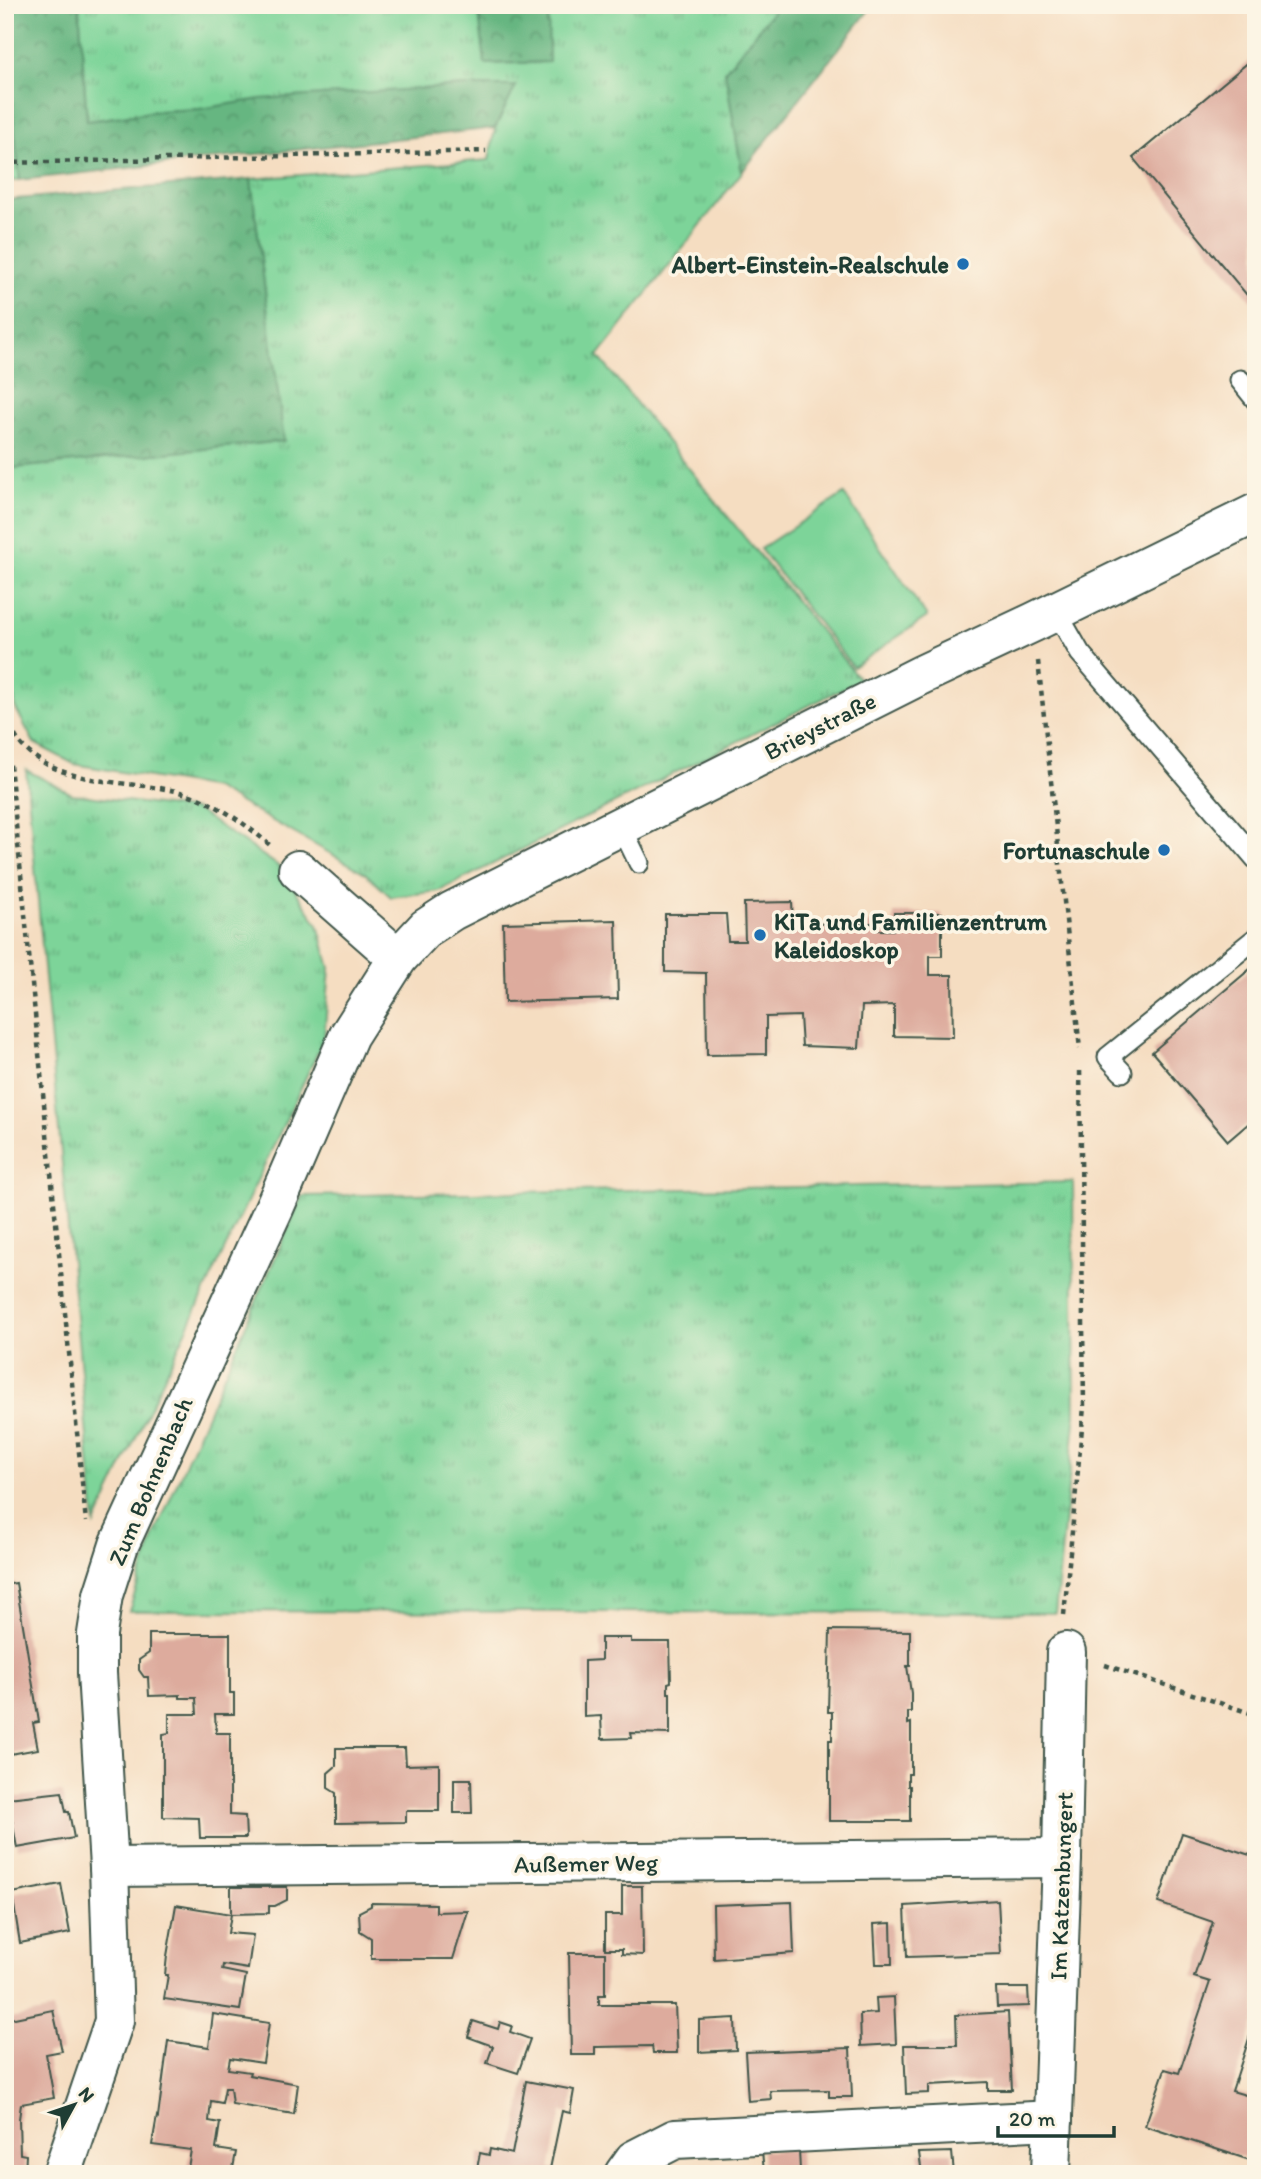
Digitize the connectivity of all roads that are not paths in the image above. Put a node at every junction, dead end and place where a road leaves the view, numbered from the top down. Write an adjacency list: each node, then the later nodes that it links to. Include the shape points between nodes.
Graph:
1 (1240, 380): 2 (lane)
2 (1256, 400)
3 (1256, 513): 4 (street, Brieystraße)
4 (1045, 617): 5 (street, Brieystraße); 6 (lane)
5 (621, 826): 7 (lane); 10 (street, Brieystraße, via 452,911 426,928)
6 (1256, 859)
7 (639, 863)
8 (298, 870): 10 (street)
9 (1256, 937): 11 (lane, via 1108,1057)
10 (398, 958): 14 (street, Zum Bohnenbach, via 349,1035 119,1545 103,1595 97,1673)
11 (1122, 1072)
12 (1066, 1652): 13 (street, Im Katzenbungert)
13 (1062, 1858): 14 (street, Außemer Weg); 15 (street, Im Katzenbungert)
14 (109, 1867): 16 (street, Zum Bohnenbach, via 114,2021)
15 (1052, 2120): 17 (street, via 675,2139 634,2160); 18 (street, Im Katzenbungert)
16 (62, 2174)
17 (624, 2174)
18 (1051, 2174)

